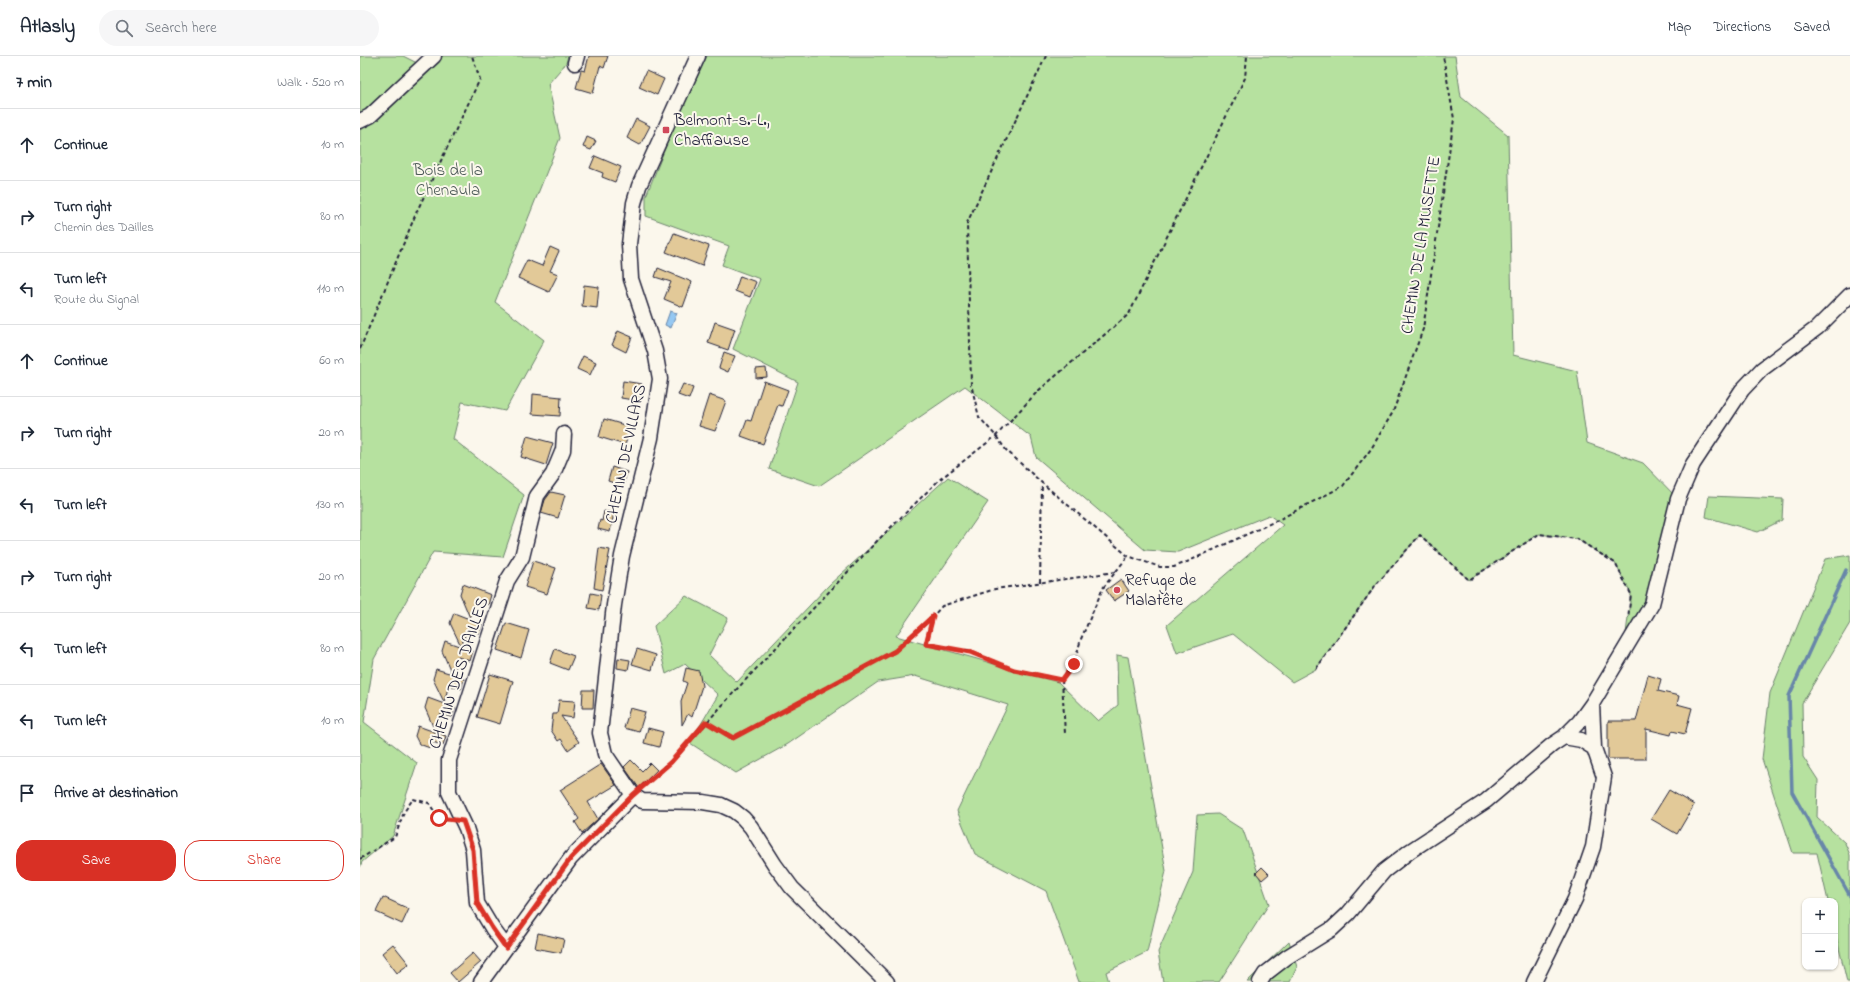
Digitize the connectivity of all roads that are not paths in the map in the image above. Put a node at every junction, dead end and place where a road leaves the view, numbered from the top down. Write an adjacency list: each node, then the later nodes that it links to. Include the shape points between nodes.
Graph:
1 (434, 56): 3 (street, via 370,116)
2 (698, 56): 9 (street, CHEMIN DE VILLARS, via 639,186 634,203 629,244 631,279 655,351 660,379 651,438 622,556 606,667 600,733 605,754)
3 (360, 121)
4 (1850, 295): 6 (street, via 1817,328 1762,369 1742,390 1693,464 1678,499 1652,604)
5 (564, 434): 10 (street, CHEMIN DES DAILLES, via 563,450 553,474 537,496 522,557 507,581 449,760 449,792 473,850 477,903)
6 (1592, 704): 7 (street); 8 (street)
7 (1564, 737): 8 (street, via 1581,740); 13 (street, via 1486,801 1405,855 1384,872 1332,929 1287,957)
8 (1594, 748): 14 (street, via 1604,777 1593,847 1575,898)
9 (633, 795): 10 (street, via 571,858); 12 (street, via 642,801 702,802 721,805 734,811 751,826 792,888)
10 (506, 948): 11 (street)
11 (481, 982)
12 (887, 982)
13 (1260, 982)
14 (1534, 982)

